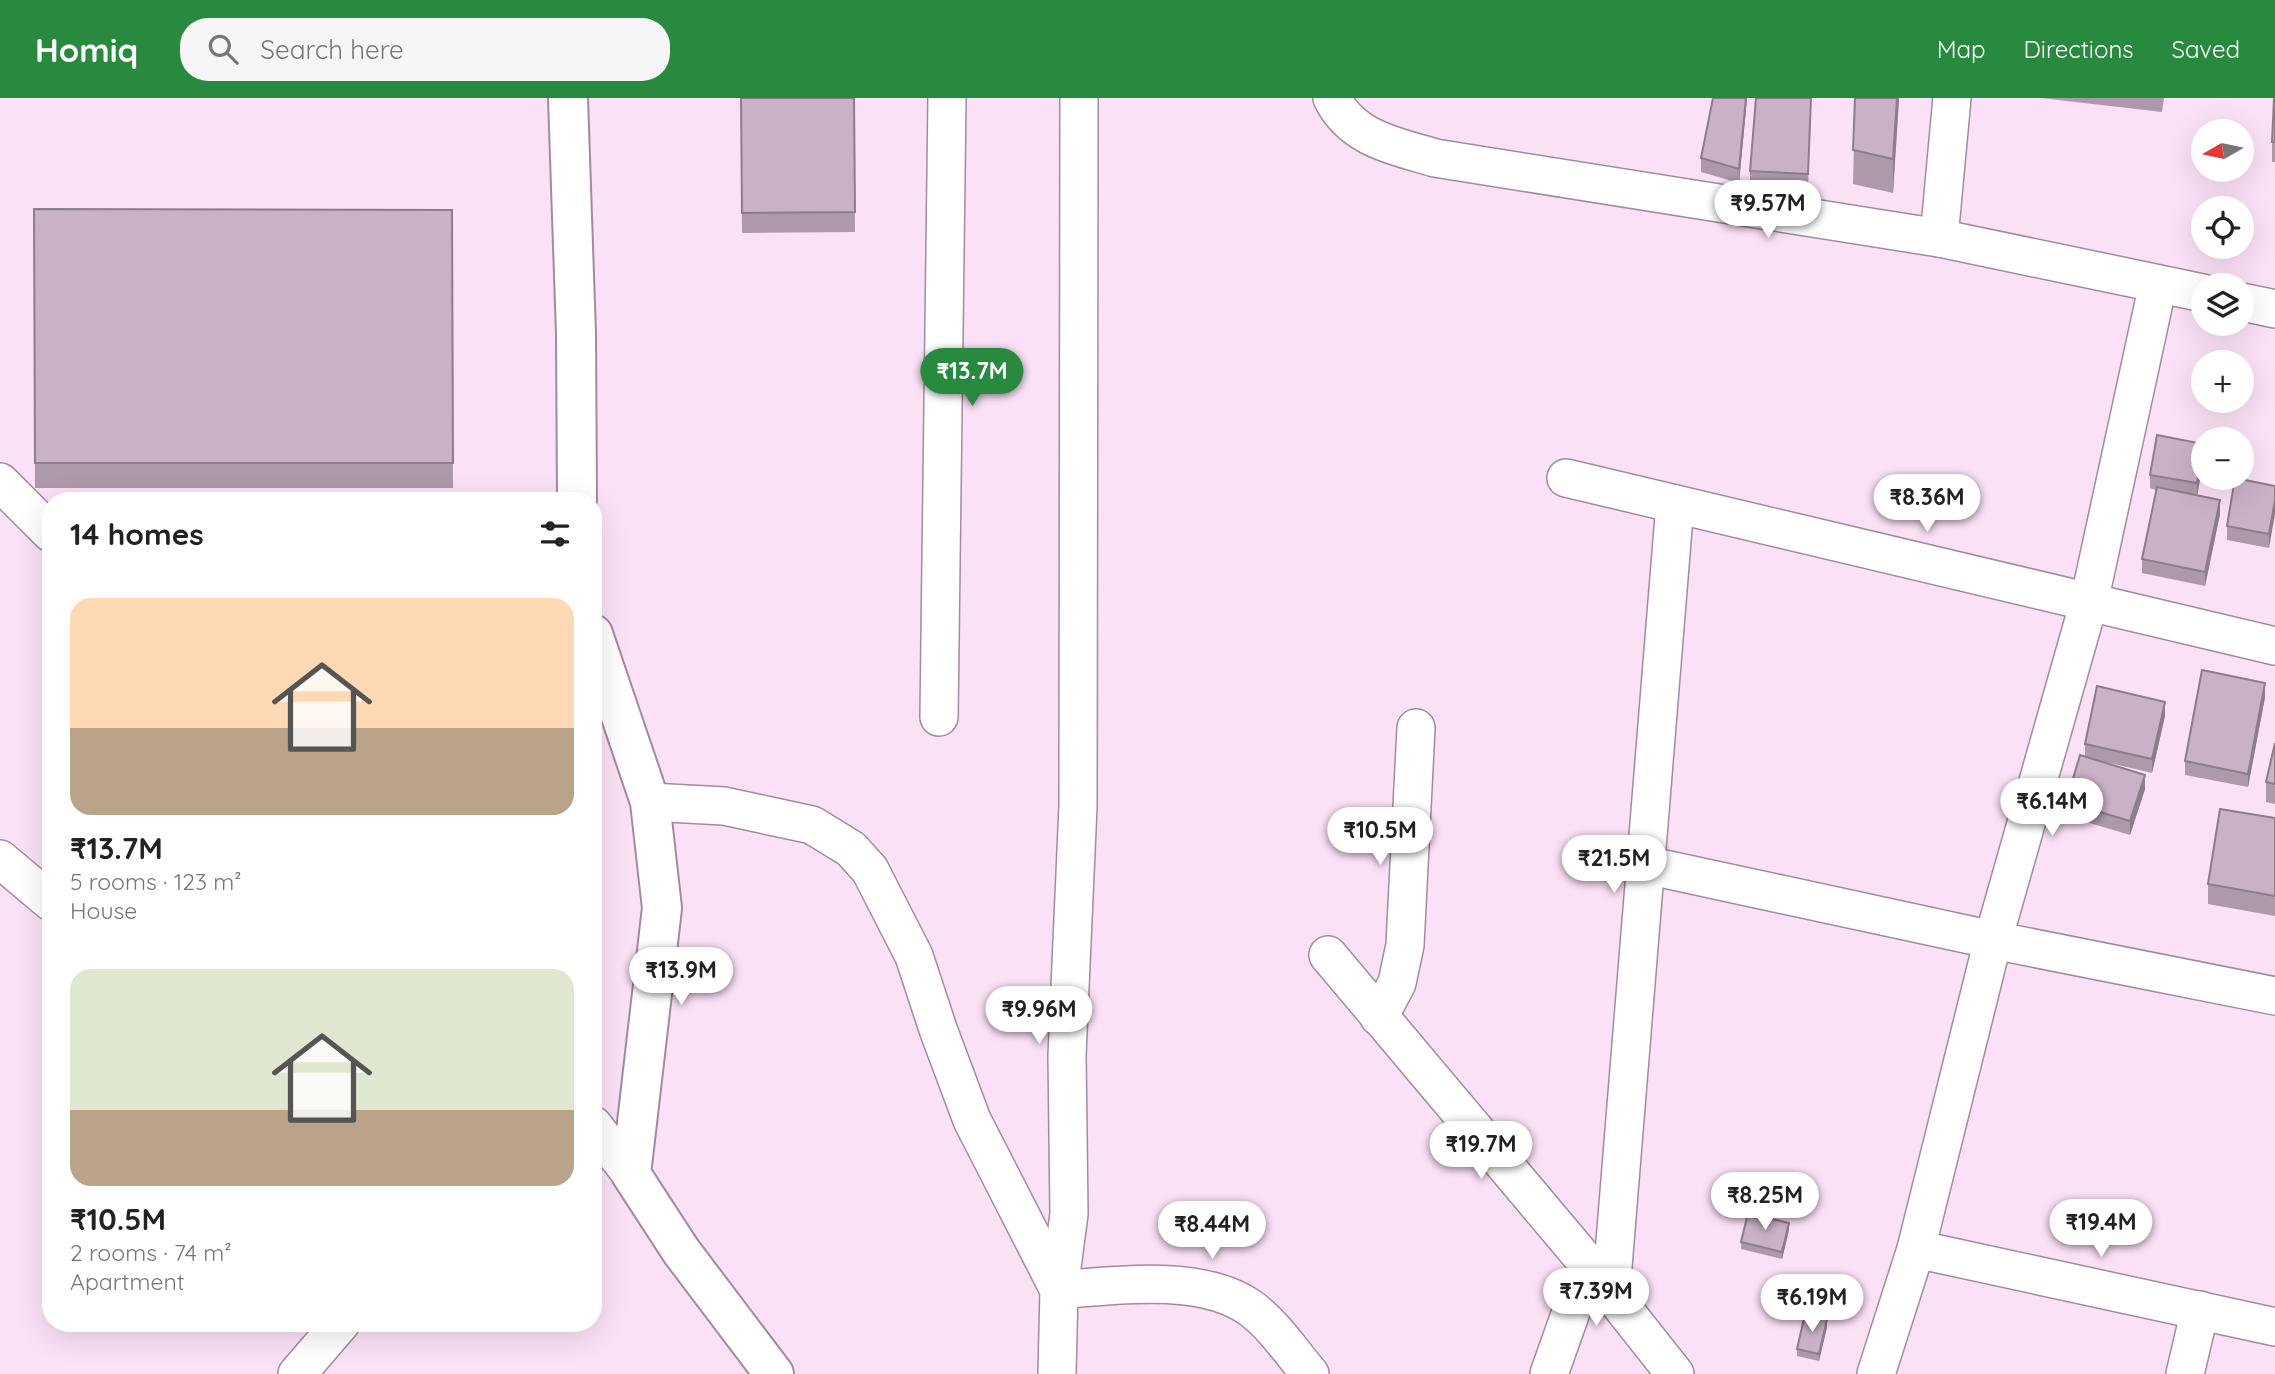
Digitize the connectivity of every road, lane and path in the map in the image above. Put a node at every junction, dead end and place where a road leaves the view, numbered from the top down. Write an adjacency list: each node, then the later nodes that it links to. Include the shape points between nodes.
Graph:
1 (568, 98): 13 (street)
2 (947, 98): 19 (street)
3 (1079, 98): 33 (street, via 1078,806 1067,1055 1069,1214)
4 (1332, 98): 6 (street, via 1355,129 1435,158)
5 (1952, 98): 6 (street)
6 (1939, 238): 7 (street)
7 (2158, 284): 8 (street); 16 (street)
8 (2191, 291)
9 (2254, 305): 10 (street)
10 (2275, 309)
11 (1566, 478): 14 (street)
12 (0, 482): 15 (street)
13 (577, 492)
14 (1675, 504): 16 (street); 23 (street)
15 (42, 524)
16 (2089, 602): 17 (street); 25 (street)
17 (2275, 646)
18 (602, 661): 21 (street)
19 (939, 717)
20 (1416, 728): 28 (street, via 1405,945 1397,984)
21 (650, 802): 30 (street, via 662,908); 33 (street, via 724,806 812,825 851,849 870,870 914,956 972,1121)
22 (0, 859): 24 (street)
23 (1646, 865): 25 (street); 32 (street)
24 (42, 894)
25 (1993, 940): 27 (street); 31 (street)
26 (1328, 955): 28 (street)
27 (2275, 996)
28 (1379, 1017): 32 (street)
29 (602, 1137): 30 (street)
30 (631, 1174): 38 (street, via 681,1251)
31 (1916, 1249): 34 (street); 43 (street)
32 (1599, 1277): 41 (street); 42 (street)
33 (1059, 1290): 39 (street); 40 (street, via 1144,1283 1214,1291 1252,1309)
34 (2200, 1310): 35 (street); 44 (street)
35 (2275, 1327)
36 (333, 1332): 37 (street)
37 (297, 1374)
38 (774, 1374)
39 (1057, 1374)
40 (1310, 1374)
41 (1549, 1374)
42 (1675, 1374)
43 (1876, 1374)
44 (2185, 1374)

